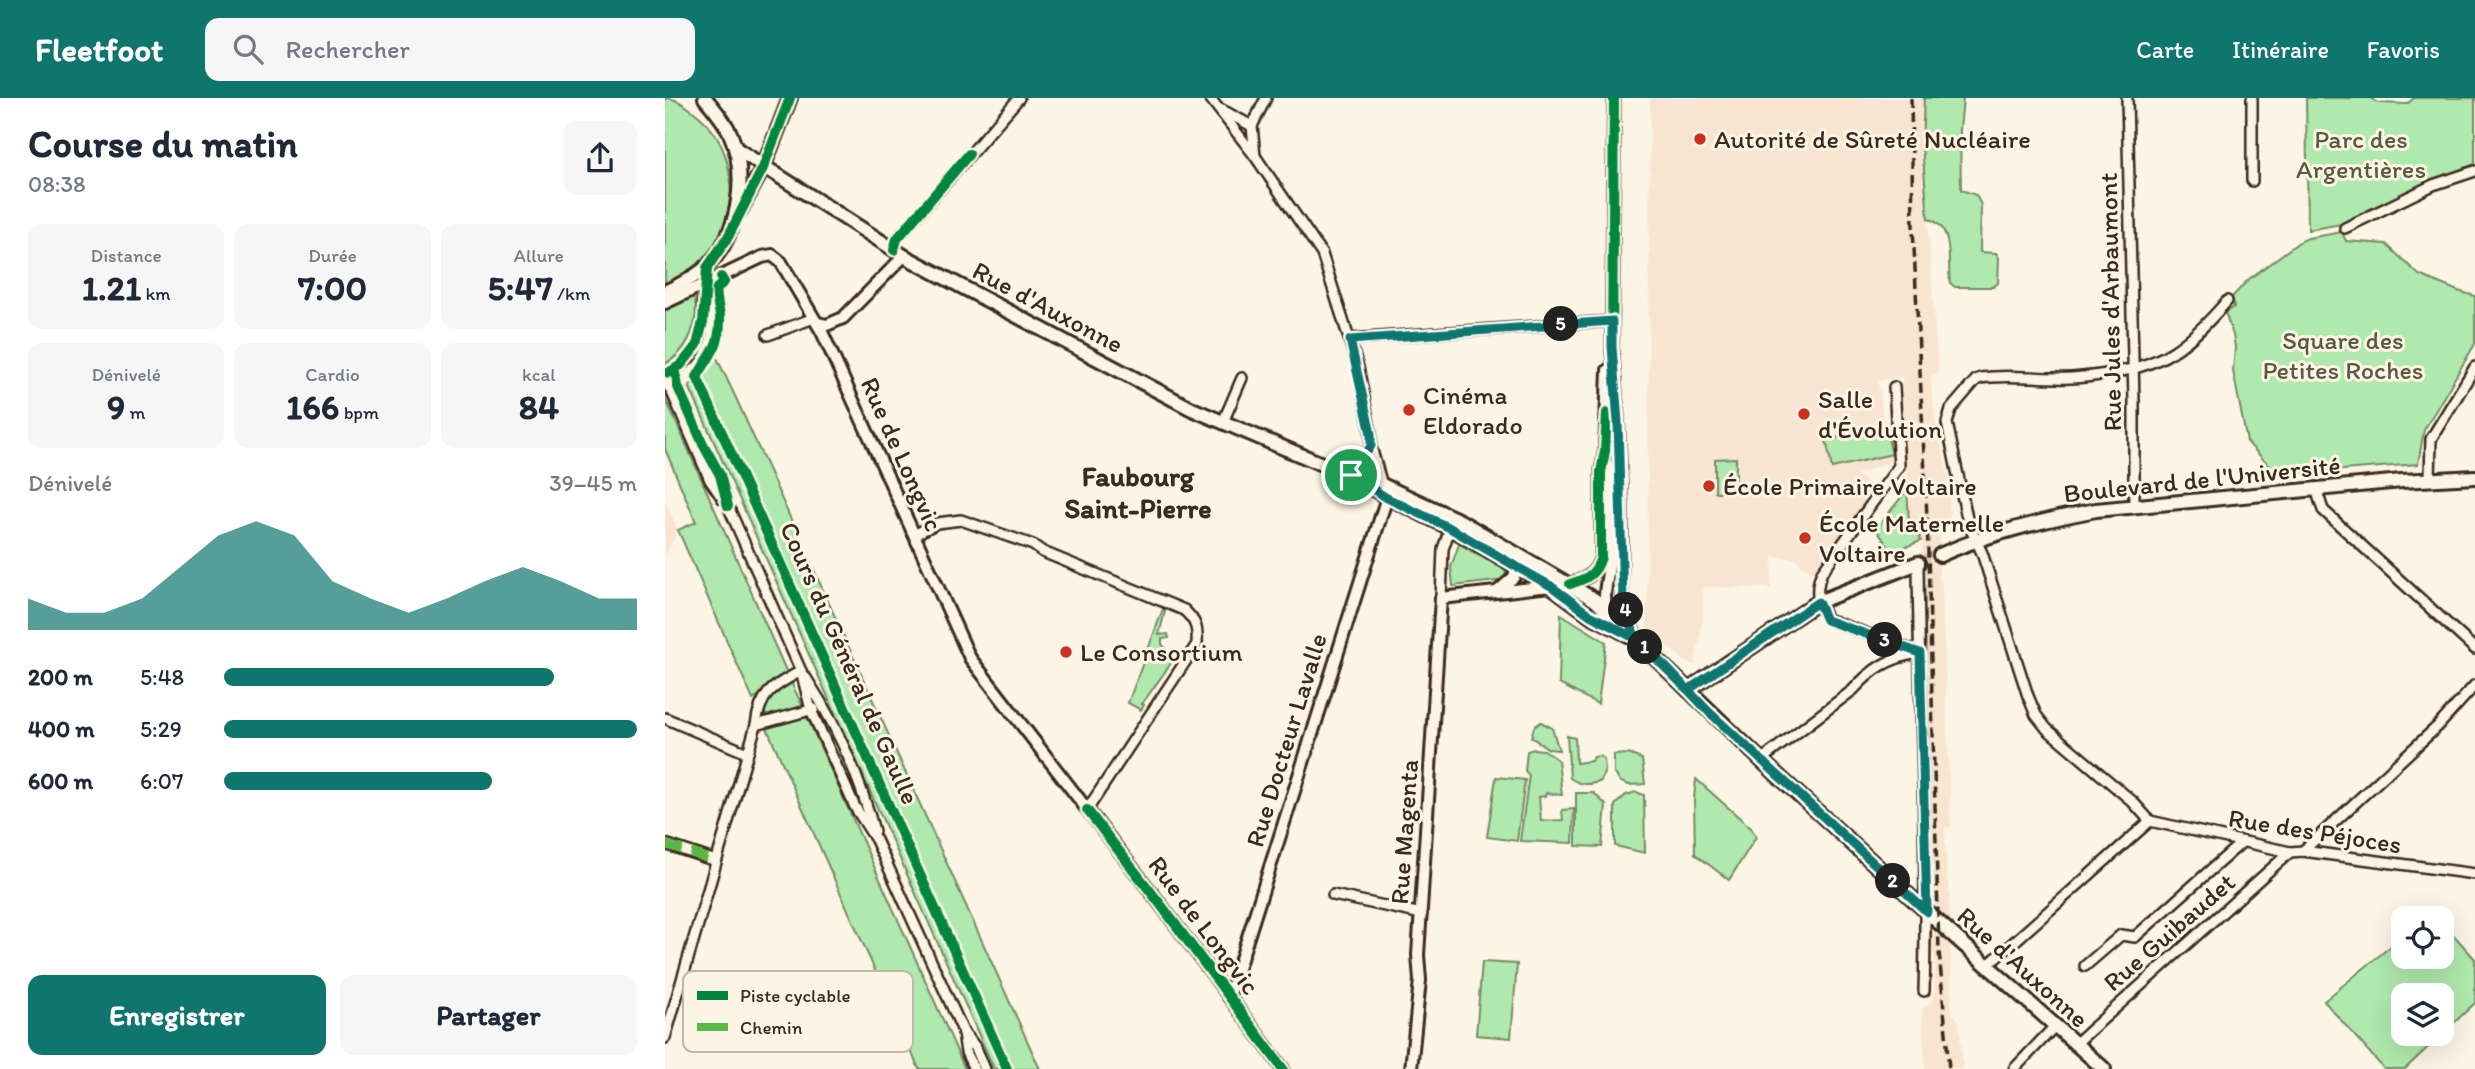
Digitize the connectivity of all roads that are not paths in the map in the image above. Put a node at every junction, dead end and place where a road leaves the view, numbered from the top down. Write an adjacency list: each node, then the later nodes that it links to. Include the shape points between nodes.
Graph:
1 (705, 98): 10 (main road, via 726,125)
2 (790, 98): 12 (main road)
3 (1019, 98): 17 (street, via 897,239)
4 (1266, 98): 9 (street)
5 (1614, 98): 23 (street)
6 (2127, 98): 29 (street, Rue Jules d'Arbaumont)
7 (2252, 98): 14 (street)
8 (1213, 102): 9 (street); 11 (street)
9 (1252, 126): 11 (street)
10 (735, 148): 12 (main road, Rue d'Auxonne); 15 (main road, via 739,194)
11 (1255, 156): 25 (street, via 1322,254)
12 (763, 167): 15 (main road); 17 (main road, Rue d'Auxonne)
13 (2475, 171): 16 (street, via 2433,185)
14 (2252, 181)
15 (733, 223): 18 (main road)
16 (2345, 228)
17 (899, 253): 22 (street, via 843,318 827,325); 34 (main road, Rue d'Auxonne)
18 (711, 261): 19 (street); 20 (main road)
19 (705, 285): 20 (street); 22 (street, Rue de Longvic, via 772,255); 28 (street, via 701,335 692,353)
20 (666, 294)
21 (2227, 301): 29 (street, via 2180,348)
22 (816, 321): 24 (street); 47 (street, Rue de Longvic)
23 (1612, 321): 25 (street); 26 (street)
24 (768, 335)
25 (1350, 340): 35 (street)
26 (1612, 347): 36 (street); 53 (street, via 1622,516)
27 (2475, 367): 39 (street, via 2431,439)
28 (675, 369): 30 (street); 45 (street, Cours du Général de Gaulle, via 678,387 720,475)
29 (2133, 370): 44 (street, Rue Jules d'Arbaumont); 48 (street, via 2072,378 1976,380 1951,410 1947,423)
30 (665, 374)
31 (1242, 378): 34 (street)
32 (665, 382): 45 (street, Cours du Général de Gaulle, via 710,480)
33 (1894, 387): 59 (street, via 1899,466 1822,572 1816,586)
34 (1223, 422): 37 (main road, Rue d'Auxonne)
35 (1371, 446): 37 (street); 40 (street)
36 (1605, 451): 52 (street, via 1601,558 1592,575); 58 (street, via 1611,524)
37 (1353, 477): 40 (main road, Rue d'Auxonne); 42 (main road, Rue d'Auxonne)
38 (2475, 477): 39 (main road, Boulevard de l'Université)
39 (2430, 479): 41 (main road, Boulevard de l'Université)
40 (1382, 485): 43 (main road, Rue d'Auxonne)
41 (2316, 489): 44 (main road, Boulevard de l'Université); 62 (street, via 2323,510)
42 (1387, 498): 43 (main road); 46 (main road, Rue d'Auxonne); 90 (street, Rue Docteur Lavalle)
43 (1416, 500): 50 (main road, Rue d'Auxonne, via 1460,521)
44 (2134, 504): 48 (main road, Boulevard de l'Université, via 2058,517)
45 (728, 506): 64 (street, Cours du Général de Gaulle)
46 (1450, 528): 50 (main road, Rue d'Auxonne); 56 (street, via 1443,549)
47 (914, 535): 73 (street, Rue de Longvic, via 970,658); 73 (street, via 937,523 961,520 1033,545 1184,610 1194,619 1197,644)
48 (1976, 542): 49 (main road, Boulevard de l'Université); 74 (street, via 2036,715)
49 (1940, 555)
50 (1518, 560): 52 (main road, Rue d'Auxonne); 54 (main road, Rue d'Auxonne); 55 (street, via 1514,577)
51 (1918, 563): 59 (main road); 63 (street)
52 (1570, 584): 58 (main road, Rue d'Auxonne)
53 (1621, 585): 58 (street); 61 (street)
54 (1551, 586): 55 (street); 57 (main road, Rue d'Auxonne)
55 (1498, 591): 56 (street)
56 (1441, 598): 84 (street, Rue Magenta)
57 (1570, 600): 58 (street); 60 (main road, Rue d'Auxonne)
58 (1602, 602): 60 (street); 61 (main road, Rue d'Auxonne)
59 (1818, 602): 63 (street, via 1826,620); 66 (main road)
60 (1612, 628): 61 (main road, Rue d'Auxonne)
61 (1636, 639): 66 (main road, Rue d'Auxonne)
62 (2475, 649)
63 (1920, 653): 72 (street, via 1895,657 1864,677); 83 (street)
64 (801, 671): 67 (street, Cours du Général de Gaulle); 68 (street, Cours du Général de Gaulle); 70 (street, via 769,692 758,708)
65 (2475, 685): 78 (street, via 2438,726)
66 (1688, 690): 72 (main road, Rue d'Auxonne)
67 (823, 705): 68 (street); 75 (street, Cours du Général de Gaulle, via 866,802)
68 (811, 710): 70 (street); 75 (street, Cours du Général de Gaulle, via 855,807)
69 (665, 718): 71 (street)
70 (756, 725): 71 (street)
71 (747, 753): 80 (street)
72 (1761, 760): 83 (main road, Rue d'Auxonne)
73 (1087, 810): 90 (street, Rue de Longvic)
74 (2150, 821): 76 (street, Rue des Péjoces); 85 (street)
75 (876, 840): 92 (street, Cours du Général de Gaulle)
76 (2241, 842): 79 (street, Rue des Péjoces); 86 (street, via 2135,937 2121,935)
77 (665, 844): 80 (street)
78 (2303, 851): 79 (street, Rue des Péjoces); 81 (street, Rue des Péjoces)
79 (2290, 852): 94 (street, Rue Guibaudet)
80 (716, 861): 87 (street)
81 (2475, 874)
82 (1333, 895): 84 (street)
83 (1927, 912): 85 (main road, Rue d'Auxonne); 89 (street)
84 (1422, 914): 98 (street, Rue Magenta)
85 (1988, 965): 91 (main road, Rue d'Auxonne)
86 (2085, 966)
87 (684, 971)
88 (683, 976): 93 (street)
89 (1924, 991)
90 (1229, 997): 97 (street, Rue de Longvic)
91 (2055, 1026): 94 (main road, Rue d'Auxonne); 99 (street)
92 (963, 1031): 95 (street, Cours du Général de Gaulle); 96 (street, Cours du Général de Gaulle)
93 (665, 1038)
94 (2075, 1044): 100 (main road, Rue d'Auxonne)
95 (974, 1069)
96 (985, 1069)
97 (1283, 1069)
98 (1411, 1069)
99 (2014, 1069)
100 (2104, 1069)

